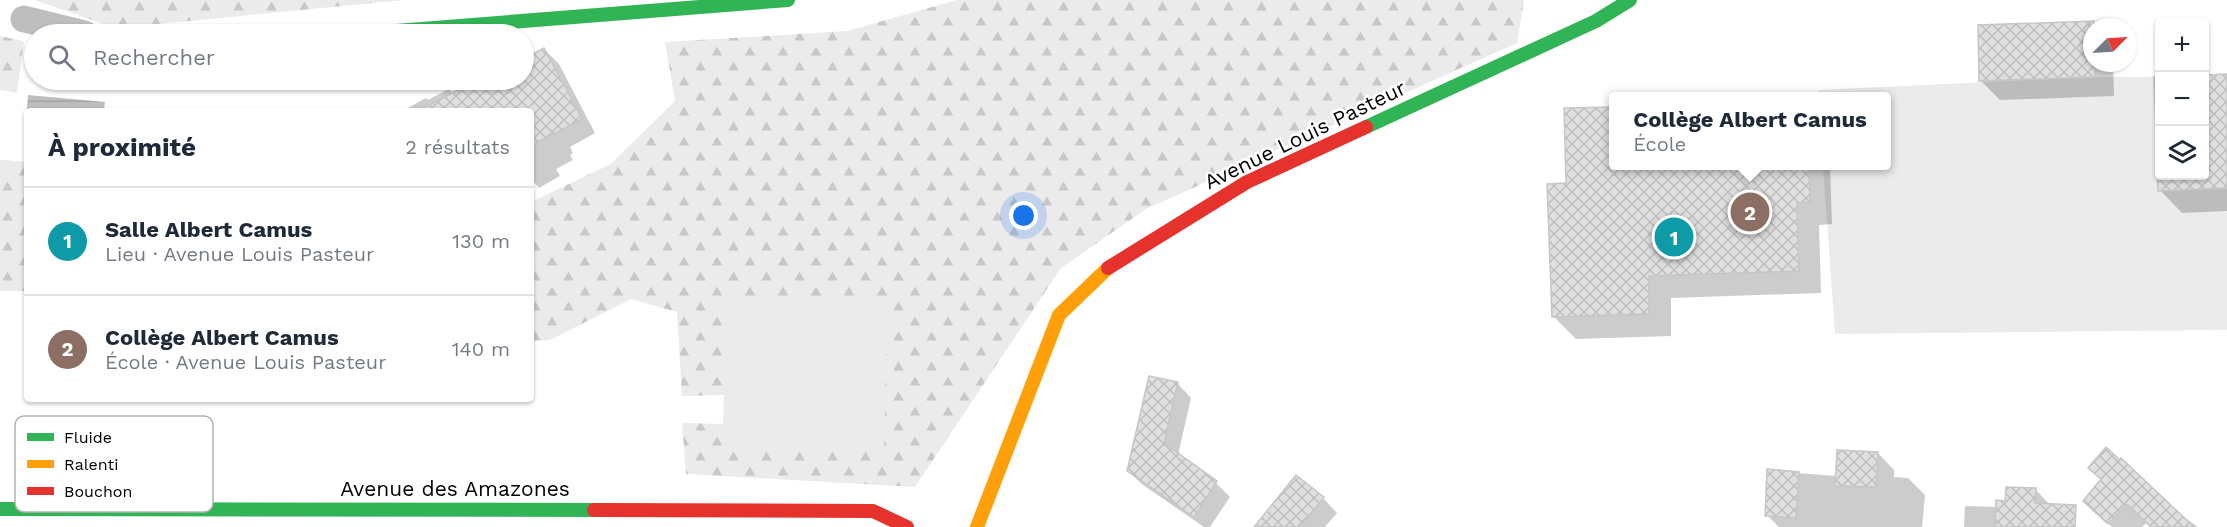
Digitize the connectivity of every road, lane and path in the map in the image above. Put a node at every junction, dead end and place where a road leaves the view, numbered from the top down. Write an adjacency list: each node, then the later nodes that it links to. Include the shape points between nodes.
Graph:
1 (788, 0): 5 (street)
2 (1629, 0): 10 (street, Avenue Louis Pasteur, via 1596,21 1247,182 1113,263 1059,315)
3 (24, 19): 4 (street)
4 (44, 24)
5 (477, 24)
6 (0, 509): 7 (street, Avenue des Amazones)
7 (15, 509)
8 (213, 509): 9 (street, Avenue des Amazones, via 873,511)
9 (906, 527)
10 (977, 527)

